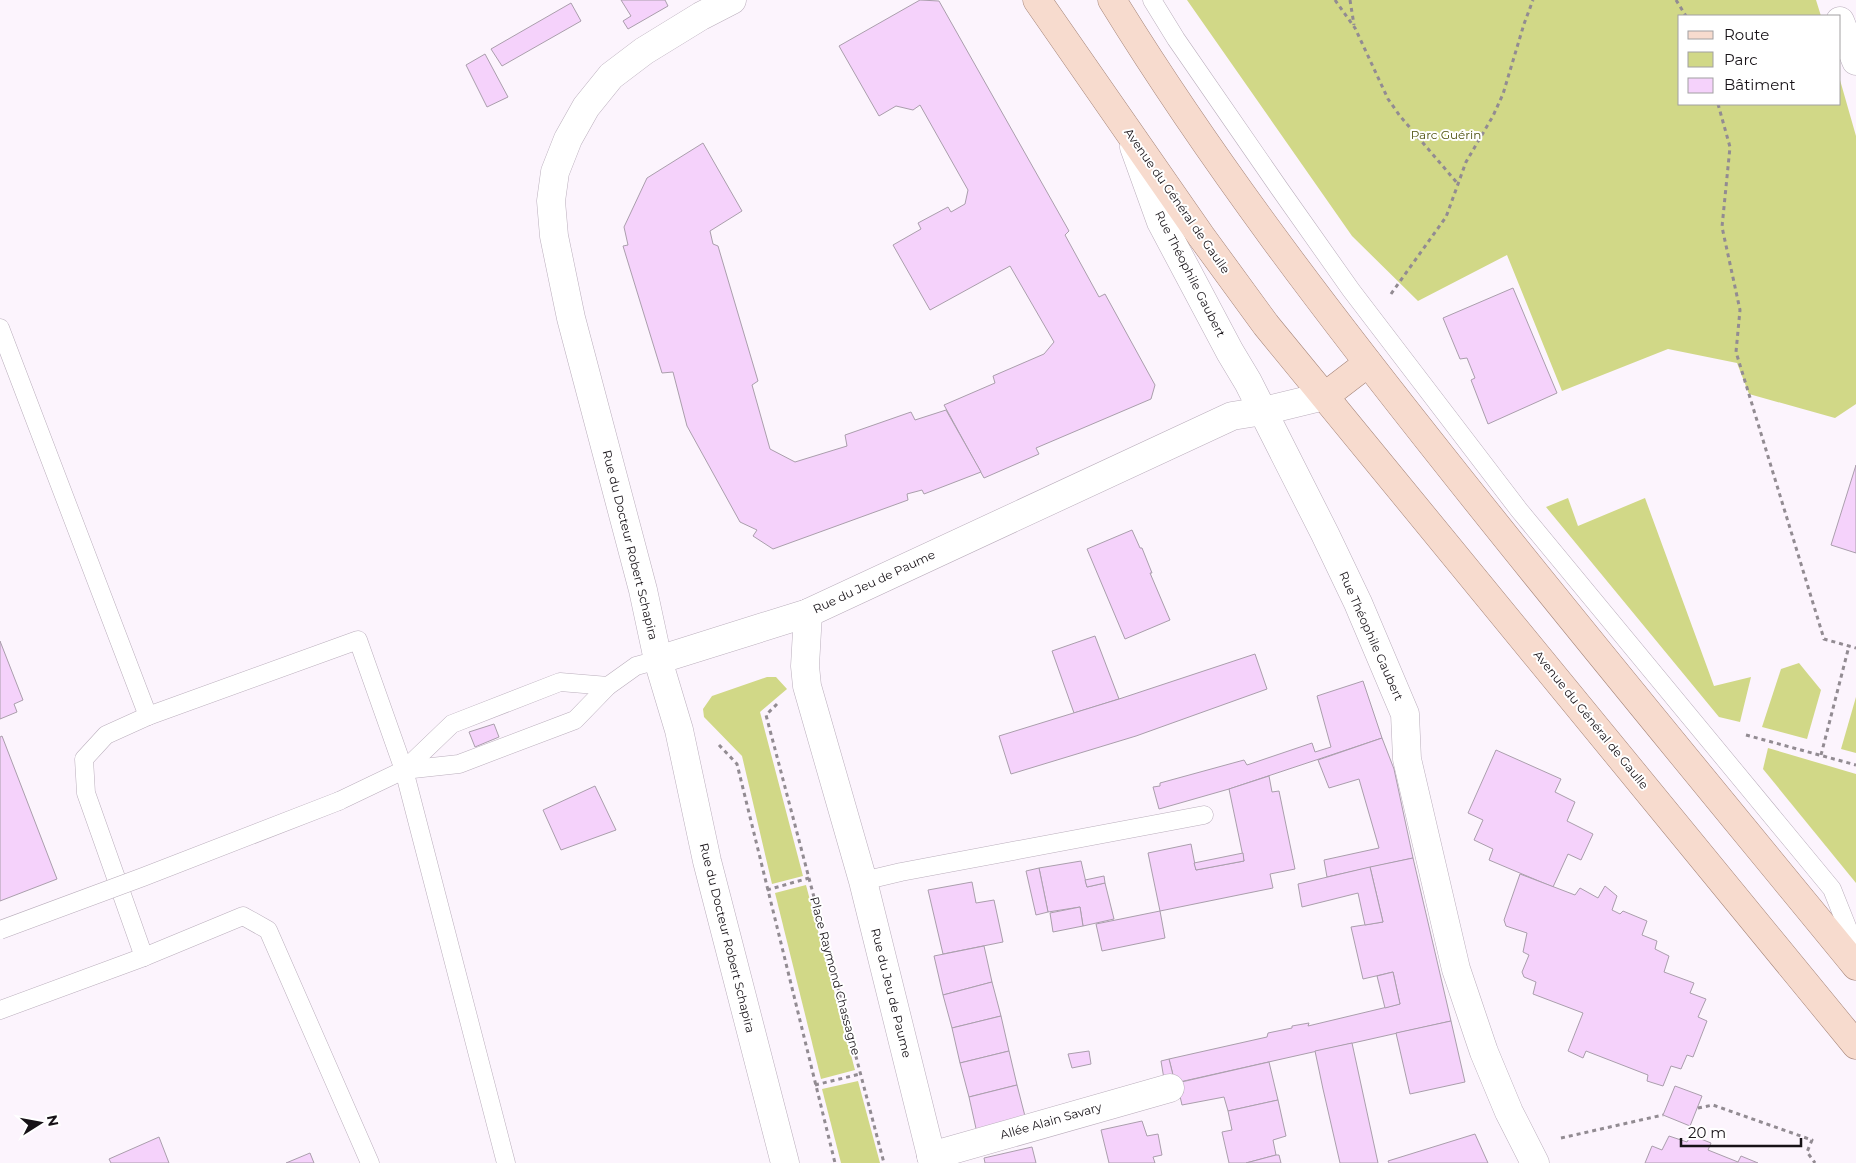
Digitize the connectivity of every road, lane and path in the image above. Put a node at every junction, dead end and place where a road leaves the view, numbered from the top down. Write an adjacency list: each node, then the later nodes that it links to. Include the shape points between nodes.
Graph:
1 (732, 0): 28 (street, Rue du Docteur Robert Schapira, via 644,51 611,76 586,107 568,139 555,172 551,200 554,236 569,308 641,580)
2 (1037, 0): 16 (main road, Avenue du Général de Gaulle)
3 (1112, 0): 20 (main road, via 1247,202)
4 (1152, 0): 23 (lane, via 1351,290)
5 (1334, 0): 13 (path)
6 (1350, 0): 13 (path)
7 (1533, 0): 17 (path, via 1503,94 1466,162)
8 (1676, 0): 10 (path)
9 (1832, 0): 11 (street)
10 (1685, 15)
11 (1838, 15)
12 (1841, 24): 14 (street)
13 (1354, 28): 17 (path, via 1388,99)
14 (1856, 61)
15 (1718, 105): 26 (path, via 1730,147 1722,226 1740,310 1736,352 1824,639)
16 (1131, 136): 21 (main road, Avenue du Général de Gaulle, via 1266,325); 22 (street, Rue Théophile Gaubert, via 1161,222)
17 (1458, 184): 18 (path, via 1446,217)
18 (1386, 301)
19 (0, 328): 31 (lane)
20 (1368, 363): 21 (main road); 24 (main road)
21 (1325, 396): 22 (street, Rue du Jeu de Paume); 48 (main road, Avenue du Général de Gaulle)
22 (1263, 411): 25 (street, Rue du Jeu de Paume, via 1232,416); 54 (street, Rue Théophile Gaubert, via 1358,602 1405,714 1407,759 1456,970 1484,1052)
23 (1519, 510): 24 (lane); 35 (lane)
24 (1498, 527): 38 (main road)
25 (808, 613): 28 (street); 41 (street, Rue du Jeu de Paume, via 807,686)
26 (1849, 646): 27 (path); 34 (path)
27 (1856, 648)
28 (658, 660): 29 (lane, via 636,666); 32 (street, Rue du Docteur Robert Schapira)
29 (608, 686): 37 (lane, via 574,720 460,764); 37 (lane, via 560,682 452,724)
30 (778, 704): 40 (path, Place Raymond Chassagne, via 766,715)
31 (148, 716): 37 (lane, via 358,640); 45 (lane, via 106,735 84,759 86,793)
32 (679, 730): 42 (path, via 704,728 737,764); 58 (street, Rue du Docteur Robert Schapira, via 707,861)
33 (1746, 735): 34 (path)
34 (1821, 755): 36 (path)
35 (1728, 762): 38 (lane); 44 (lane, via 1832,889)
36 (1856, 765)
37 (404, 770): 43 (lane, bridge, via 339,800 143,878); 57 (lane)
38 (1715, 793): 46 (main road)
39 (1204, 815): 41 (lane)
40 (809, 878): 42 (path); 49 (path, Place Raymond Chassagne)
41 (863, 881): 55 (street, Rue du Jeu de Paume)
42 (767, 890): 50 (path)
43 (0, 930)
44 (1856, 949)
45 (144, 957): 47 (lane); 56 (lane, via 243,916 268,930)
46 (1856, 966)
47 (0, 1010)
48 (1856, 1045)
49 (860, 1074): 50 (path); 60 (path, Place Raymond Chassagne)
50 (815, 1085): 59 (path)
51 (1170, 1088): 55 (street, Allée Alain Savary)
52 (1698, 1108): 61 (path, via 1713,1105 1812,1140 1807,1152)
53 (1663, 1115): 54 (path)
54 (1531, 1155)
55 (932, 1159)
56 (370, 1163)
57 (506, 1163)
58 (785, 1163)
59 (835, 1163)
60 (884, 1163)
61 (1815, 1163)

